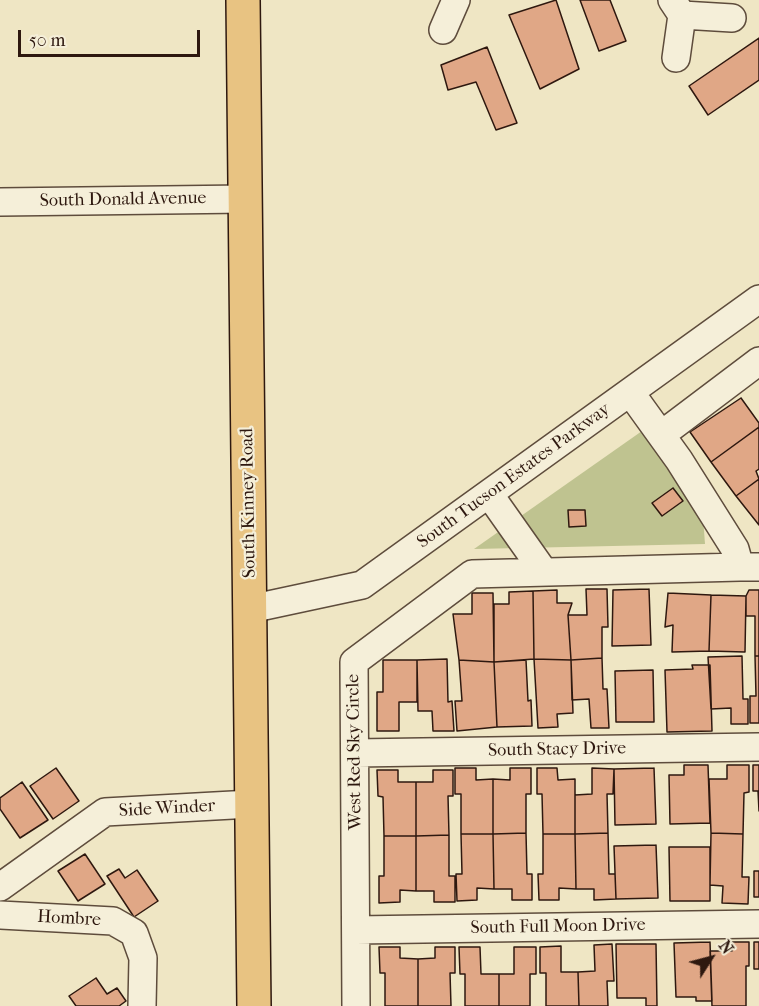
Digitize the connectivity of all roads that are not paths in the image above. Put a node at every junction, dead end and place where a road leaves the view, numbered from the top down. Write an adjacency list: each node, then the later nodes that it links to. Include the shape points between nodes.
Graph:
1 (243, 0): 7 (main road, South Kinney Road)
2 (456, 0): 5 (street)
3 (677, 7): 4 (street); 6 (street)
4 (732, 18)
5 (443, 30)
6 (676, 58)
7 (246, 199): 8 (street, South Donald Avenue); 16 (main road, South Kinney Road)
8 (0, 202)
9 (759, 299): 11 (street, South Tucson Estates Parkway)
10 (759, 362): 12 (street)
11 (630, 392): 12 (street, West Red Sky Circle); 13 (street, South Tucson Estates Parkway)
12 (661, 435): 14 (street, West Red Sky Circle)
13 (489, 494): 15 (street); 16 (street, South Tucson Estates Parkway, via 362,585)
14 (750, 567): 15 (street, West Red Sky Circle)
15 (544, 572): 18 (street, West Red Sky Circle, via 472,574 354,662)
16 (250, 609): 19 (main road, South Kinney Road)
17 (759, 747): 18 (street, South Stacy Drive)
18 (355, 753): 23 (street, West Red Sky Circle)
19 (250, 804): 20 (street, Side Winder, via 105,812); 25 (main road, South Kinney Road)
20 (0, 887)
21 (0, 915): 24 (street, Hombre, via 113,921 134,933 143,958)
22 (759, 924): 23 (street, South Full Moon Drive)
23 (356, 930): 26 (street, West Red Sky Circle)
24 (142, 1006)
25 (254, 1006)
26 (356, 1006)

